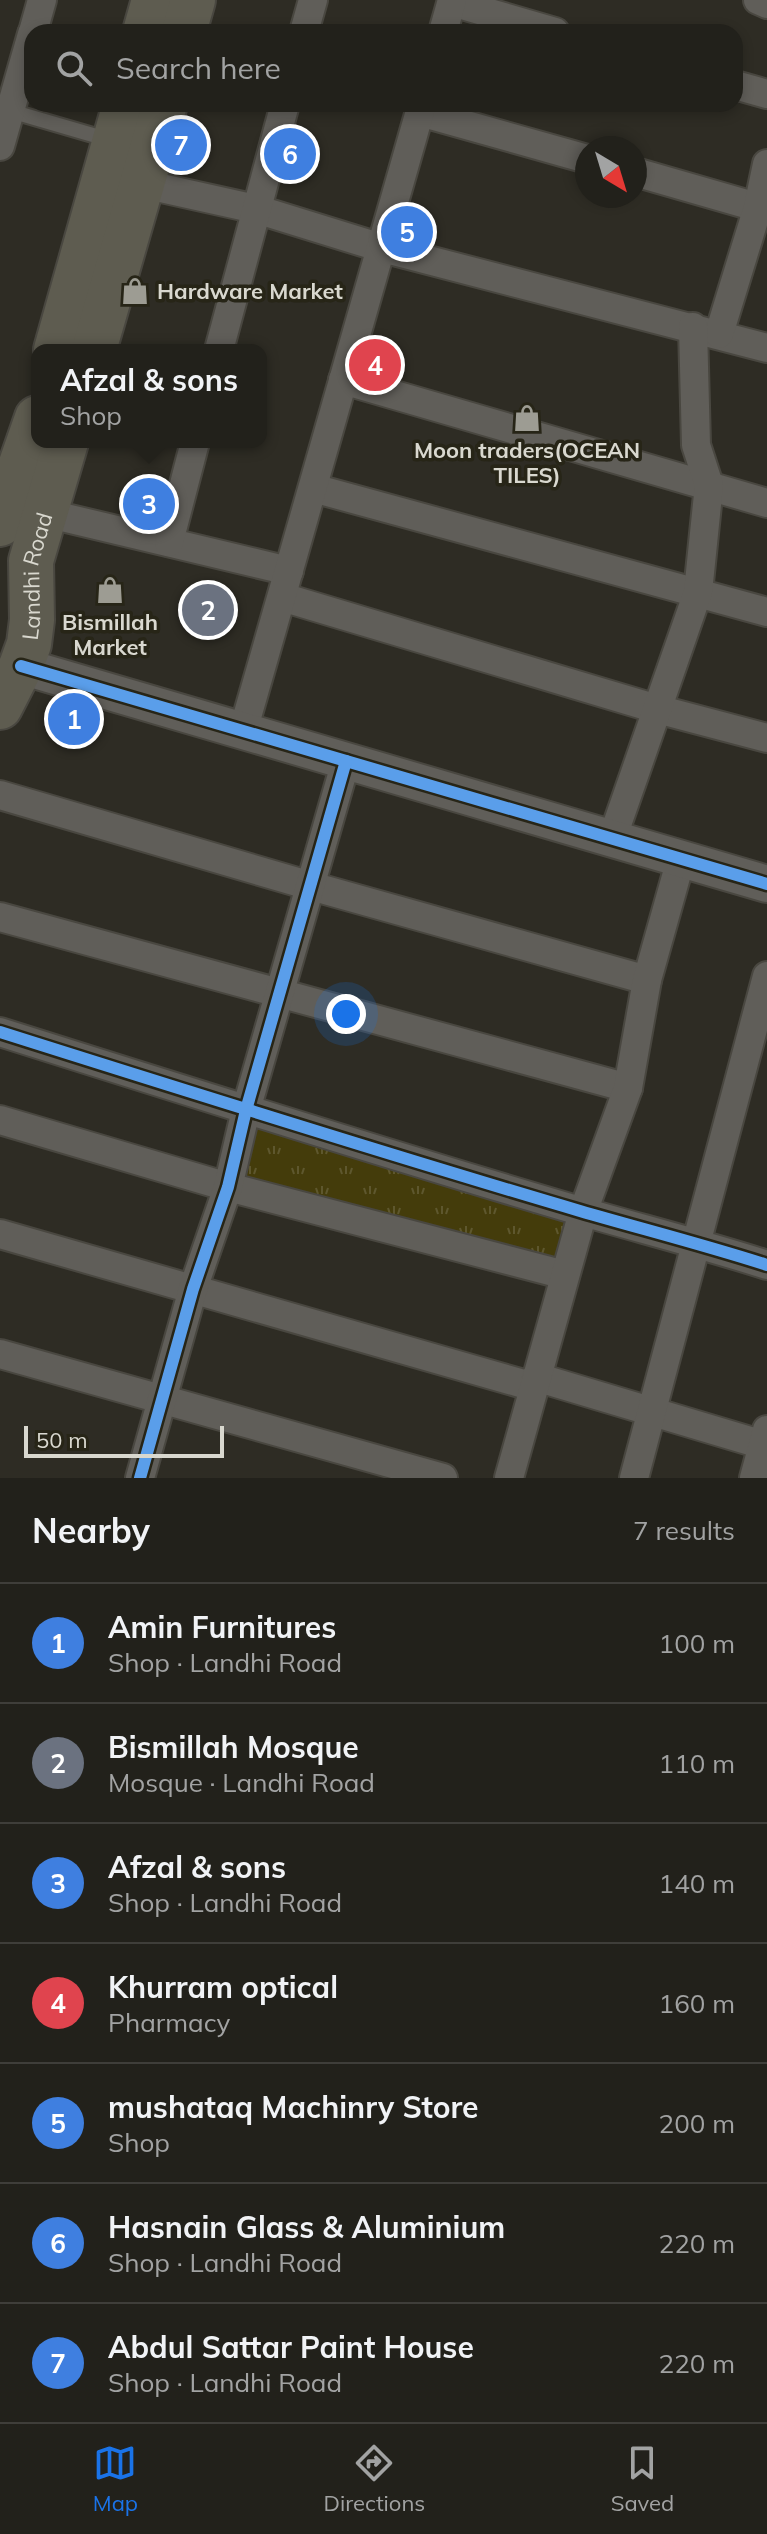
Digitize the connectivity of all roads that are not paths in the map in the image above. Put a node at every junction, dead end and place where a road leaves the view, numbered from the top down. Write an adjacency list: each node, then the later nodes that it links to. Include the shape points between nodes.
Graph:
1 (42, 0): 8 (street)
2 (154, 0): 9 (main road)
3 (193, 0): 10 (main road)
4 (313, 0): 11 (street)
5 (758, 0): 7 (street)
6 (452, 1): 12 (street); 13 (street)
7 (767, 4)
8 (35, 24)
9 (147, 24)
10 (186, 24)
11 (306, 24)
12 (445, 24)
13 (528, 24)
14 (24, 56): 17 (street)
15 (743, 87): 16 (street)
16 (767, 94)
17 (5, 110): 24 (street)
18 (24, 112): 23 (lane)
19 (163, 112): 28 (main road)
20 (283, 112): 30 (street)
21 (420, 112): 31 (street)
22 (434, 112): 25 (street)
23 (120, 122): 33 (main road)
24 (0, 146)
25 (575, 155)
26 (767, 164): 29 (street)
27 (647, 175): 29 (street)
28 (143, 184): 30 (street); 34 (main road)
29 (762, 208): 32 (street)
30 (256, 209): 31 (street); 35 (street)
31 (382, 248): 32 (street); 37 (street)
32 (706, 331): 36 (street); 41 (street, via 696,445)
33 (58, 344)
34 (96, 344)
35 (221, 344)
36 (767, 348)
37 (343, 380): 41 (street); 42 (street)
38 (31, 435): 45 (main road, Landhi Road)
39 (64, 448): 44 (main road, Landhi Road)
40 (193, 448): 46 (street)
41 (709, 485): 43 (street); 48 (street)
42 (313, 488): 47 (street); 48 (street)
43 (767, 503)
44 (45, 513): 46 (street); 49 (main road, Landhi Road)
45 (0, 524)
46 (169, 542): 47 (street)
47 (286, 584): 53 (street); 54 (street)
48 (698, 592): 50 (street); 53 (street)
49 (16, 610): 51 (main road, Landhi Road, via 29,644)
50 (767, 612)
51 (21, 666): 52 (main road, Landhi Road); 54 (street)
52 (0, 707)
53 (657, 709): 55 (street); 58 (street)
54 (243, 731): 56 (street)
55 (767, 738)
56 (346, 761): 58 (street); 61 (street)
57 (0, 795): 61 (street)
58 (612, 839): 59 (street)
59 (681, 859): 60 (street); 64 (street)
60 (767, 884)
61 (311, 886): 64 (street); 65 (street)
62 (0, 917): 65 (street)
63 (767, 976): 73 (street)
64 (647, 980): 67 (street)
65 (279, 992): 67 (street); 68 (street)
66 (0, 1032): 68 (street)
67 (628, 1088): 71 (street)
68 (246, 1110): 70 (street); 71 (street)
69 (0, 1120): 70 (street)
70 (228, 1187): 75 (street); 76 (street)
71 (583, 1212): 73 (street); 75 (street)
72 (0, 1234): 76 (street)
73 (696, 1243): 74 (street); 80 (street)
74 (767, 1265)
75 (565, 1275): 78 (street)
76 (193, 1289): 78 (street); 79 (street)
77 (0, 1354): 79 (street)
78 (535, 1382): 80 (street); 84 (street)
79 (162, 1399): 82 (street); 83 (street)
80 (651, 1411): 81 (street); 85 (street)
81 (766, 1440): 86 (street)
82 (140, 1478)
83 (443, 1478)
84 (509, 1478)
85 (634, 1478)
86 (754, 1478)

